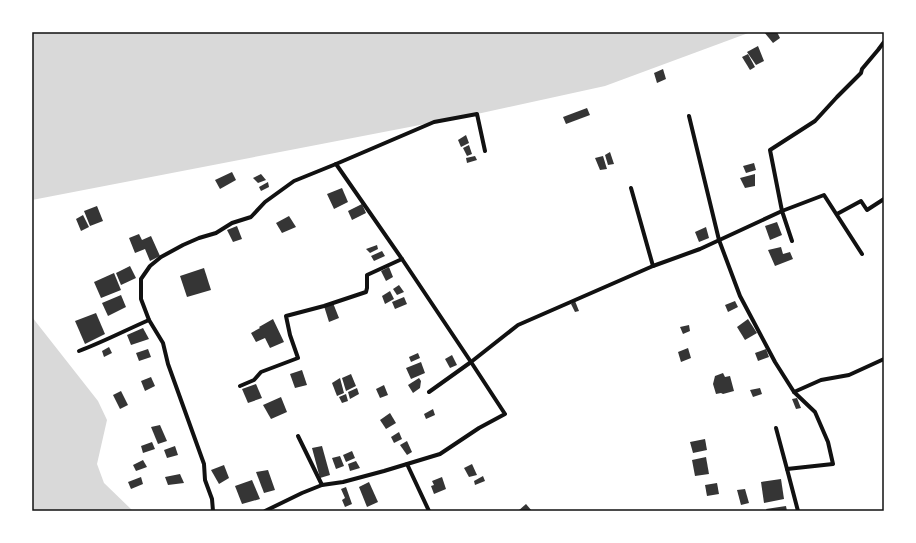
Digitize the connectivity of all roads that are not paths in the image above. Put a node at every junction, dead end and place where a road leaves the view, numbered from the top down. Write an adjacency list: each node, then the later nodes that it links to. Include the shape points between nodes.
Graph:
1 (884, 42): 7 (street, via 861,73 814,121 770,150)
2 (689, 116): 9 (street)
3 (486, 151): 4 (street, via 477,114 434,122)
4 (336, 164): 12 (street); 14 (street, via 294,181 265,202 251,217 183,245 150,266 141,279 141,299)
5 (630, 188): 13 (street)
6 (884, 199): 8 (street, via 867,210 861,201)
7 (782, 211): 8 (street, via 824,195); 9 (street); 10 (street)
8 (837, 214): 11 (street)
9 (719, 240): 13 (street); 20 (street, via 740,296)
10 (792, 241)
11 (862, 254)
12 (402, 259): 17 (street); 18 (street, via 367,275 366,292 286,316 298,358 261,372 254,380)
13 (653, 266): 17 (street, via 518,325)
14 (149, 320): 15 (street); 26 (street, via 163,343 168,364 204,464 205,480 212,499)
15 (79, 351)
16 (884, 359): 20 (street, via 849,375 821,380)
17 (471, 362): 19 (street); 23 (street, via 505,414 440,454)
18 (240, 386)
19 (429, 392)
20 (794, 392): 24 (street, via 815,412 828,442 833,464)
21 (776, 428): 24 (street)
22 (298, 436): 25 (street)
23 (407, 464): 25 (street, via 343,482); 28 (street)
24 (787, 469): 29 (street)
25 (322, 485): 27 (street)
26 (213, 511)
27 (265, 511)
28 (429, 511)
29 (798, 511)

